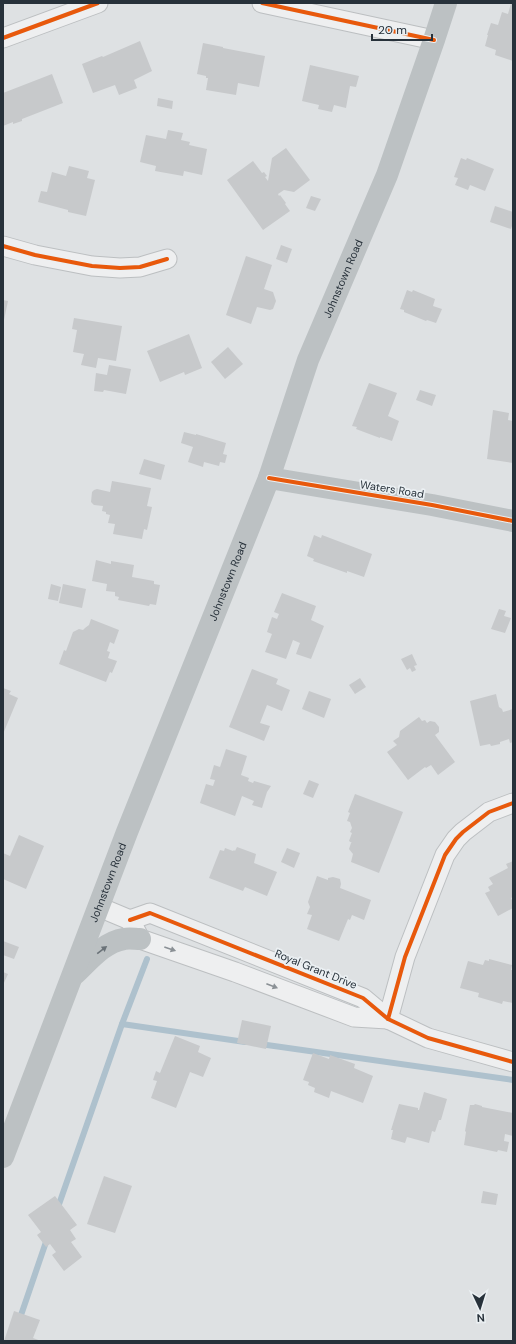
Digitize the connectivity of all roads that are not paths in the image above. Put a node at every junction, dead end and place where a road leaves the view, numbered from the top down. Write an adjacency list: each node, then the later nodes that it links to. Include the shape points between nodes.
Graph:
1 (98, 3): 4 (street)
2 (262, 3): 5 (street)
3 (446, 3): 5 (main road, Johnstown Road)
4 (3, 38)
5 (434, 40): 8 (main road, Johnstown Road, via 387,175 308,360)
6 (3, 246): 7 (street, via 92,266 140,267)
7 (167, 259)
8 (269, 478): 9 (main road, Waters Road); 11 (main road, Johnstown Road)
9 (513, 521)
10 (513, 803): 14 (street, via 489,812 463,832 445,855 405,957)
11 (99, 907): 12 (street, Royal Grant Drive); 13 (main road, Johnstown Road)
12 (135, 930): 13 (main road, one-way to 12, via 102,949); 14 (street, Royal Grant Drive, one-way to 14, via 235,972 354,1017); 14 (street, Royal Grant Drive, via 150,913 363,998)
13 (72, 976): 16 (main road, Johnstown Road)
14 (388, 1018): 15 (street, Royal Grant Drive, via 428,1038)
15 (513, 1062)
16 (9, 1123): 17 (main road, Johnstown Road)
17 (3, 1157)

